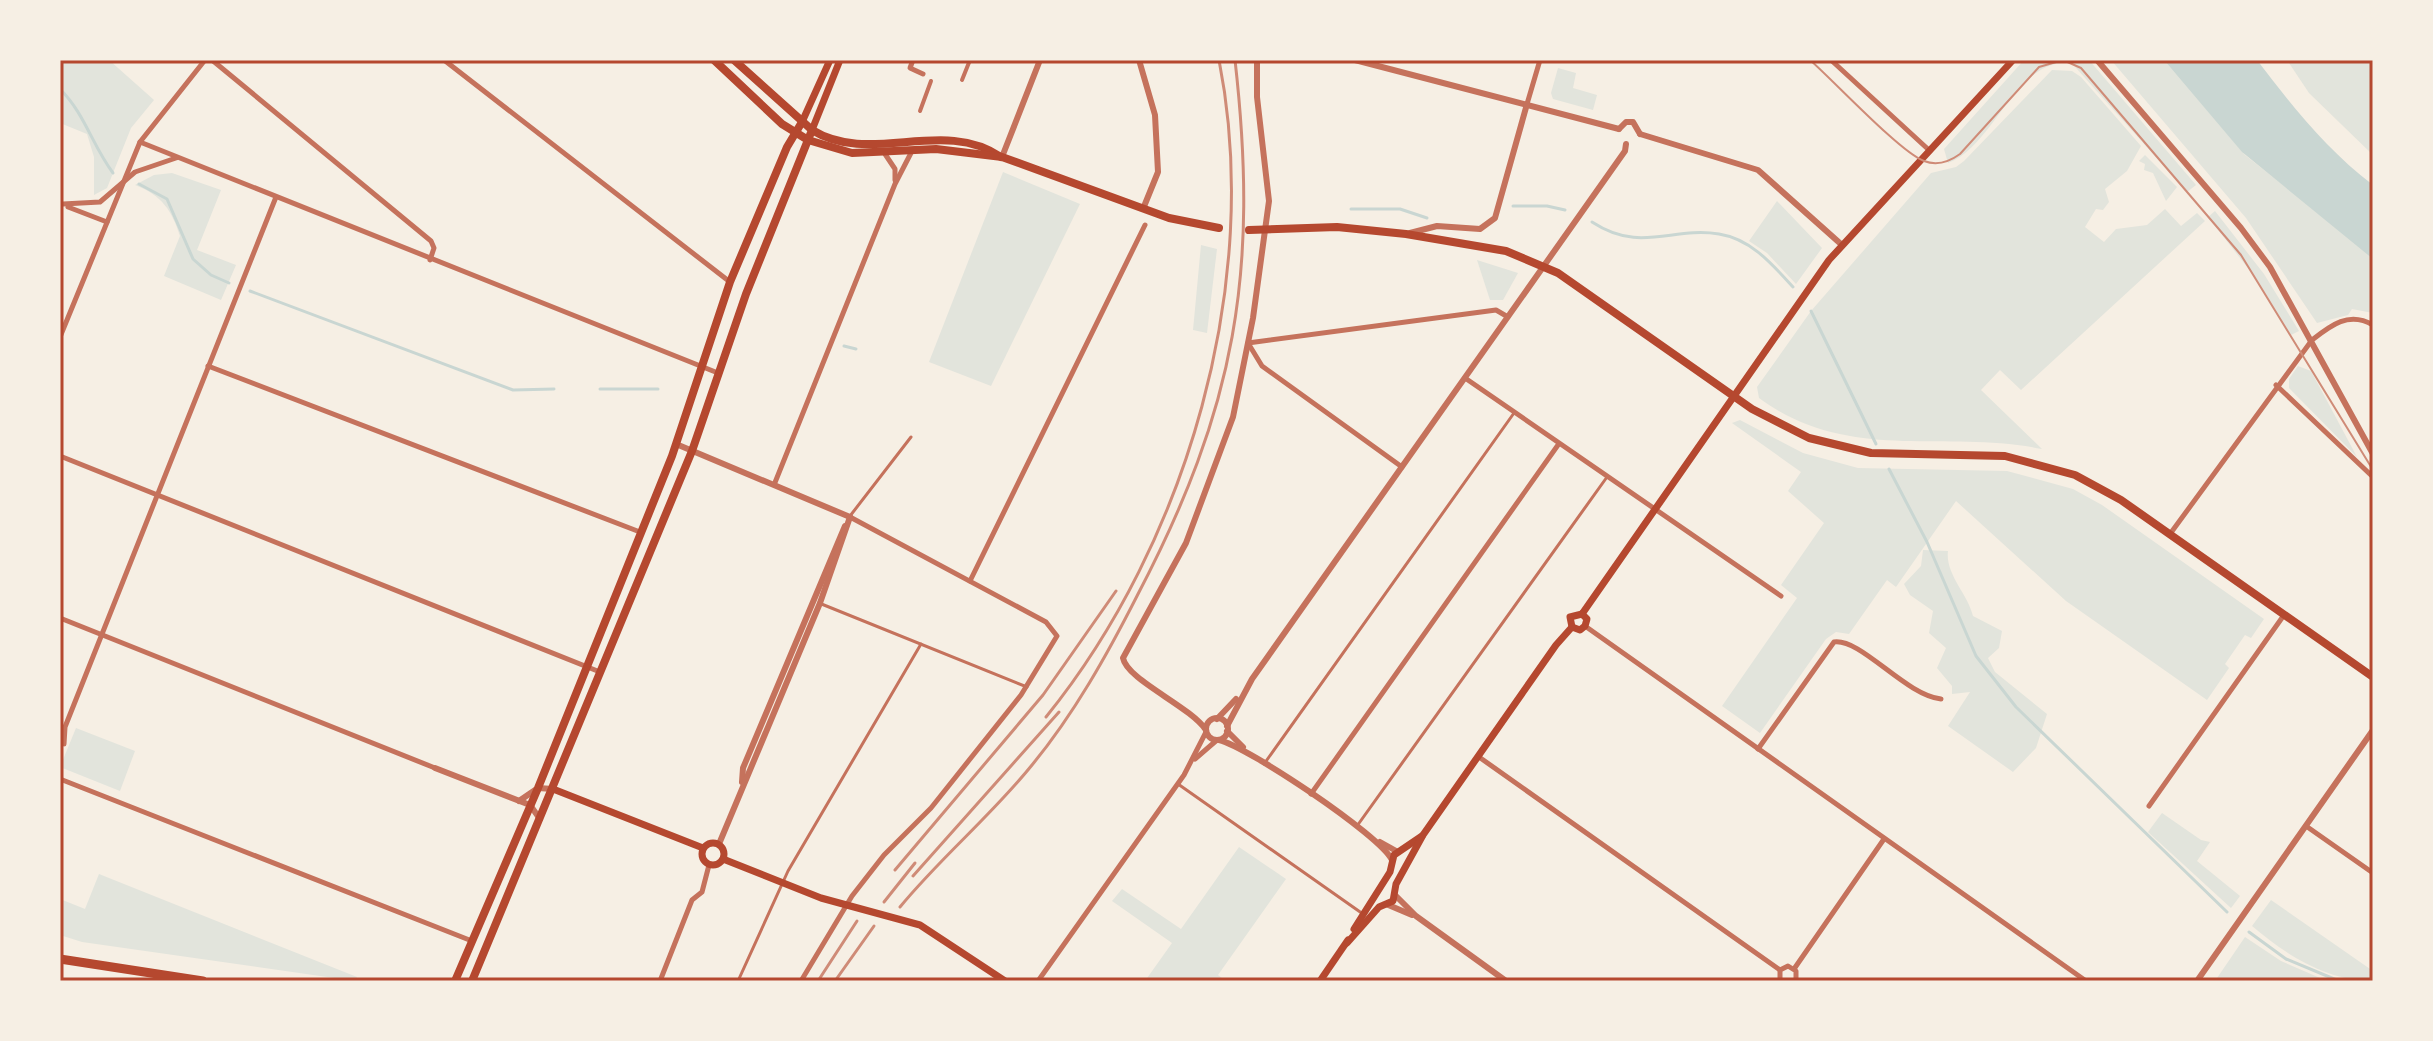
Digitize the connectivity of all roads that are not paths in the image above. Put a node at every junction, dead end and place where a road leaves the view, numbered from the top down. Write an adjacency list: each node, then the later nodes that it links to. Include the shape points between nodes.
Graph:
1 (205, 60): 29 (street)
2 (212, 60): 48 (street, via 431,241)
3 (444, 60): 50 (street)
4 (714, 60): 26 (main road)
5 (734, 60): 23 (main road)
6 (830, 60): 23 (main road)
7 (840, 60): 25 (main road)
8 (913, 60): 18 (street, via 910,68)
9 (970, 60): 19 (street)
10 (1040, 60): 35 (street)
11 (1139, 60): 40 (street, via 1155,115 1158,164 1157,183)
12 (1257, 60): 44 (street, via 1269,201)
13 (1355, 60): 21 (street)
14 (1540, 60): 21 (street)
15 (1831, 60): 32 (street)
16 (2013, 60): 32 (main road)
17 (2097, 60): 54 (street, via 2241,228 2282,285)
18 (923, 74)
19 (962, 80)
20 (931, 81): 22 (street)
21 (1527, 104): 24 (street); 46 (street, via 1495,218 1480,229 1437,226)
22 (920, 111)
23 (802, 122): 25 (main road); 26 (main road)
24 (1619, 129): 27 (street, via 1633,122); 30 (street)
25 (812, 130): 28 (main road); 35 (main road, via 852,144 954,140 987,147)
26 (795, 133): 28 (main road); 50 (main road)
27 (1640, 134): 30 (street); 47 (street, via 1758,170)
28 (808, 140): 33 (main road, via 841,151); 58 (main road)
29 (140, 142): 34 (street); 36 (street)
30 (1626, 144): 49 (street)
31 (913, 150): 33 (main road); 35 (main road); 37 (street)
32 (1930, 151): 47 (main road)
33 (885, 154): 37 (street, via 895,169)
34 (177, 157): 36 (street); 38 (street)
35 (1002, 157): 40 (main road)
36 (123, 182): 39 (street, via 100,202); 41 (street)
37 (895, 184): 72 (street)
38 (276, 197): 48 (street); 56 (street)
39 (61, 204): 41 (street)
40 (1143, 209): 43 (main road)
41 (107, 222): 53 (street)
42 (1145, 225): 78 (street)
43 (1219, 228)
44 (1266, 229): 45 (main road); 46 (main road, via 1309,226); 55 (street)
45 (1249, 230)
46 (1406, 234): 49 (main road, via 1488,246)
47 (1842, 245): 61 (main road)
48 (430, 260): 57 (street)
49 (1543, 266): 51 (street); 61 (main road)
50 (730, 282): 57 (main road)
51 (1508, 317): 55 (street, via 1496,310); 59 (street)
52 (2373, 325): 54 (street, via 2340,321)
53 (60, 337)
54 (2312, 340): 60 (street); 67 (street)
55 (1248, 343): 69 (street, via 1262,366); 95 (street, via 1233,417 1208,491 1123,661)
56 (208, 366): 73 (street); 76 (street)
57 (702, 367): 58 (street); 64 (main road)
58 (719, 373): 66 (main road)
59 (1465, 378): 62 (street); 69 (street)
60 (2276, 385): 71 (street); 77 (street)
61 (1734, 396): 74 (main road); 77 (main road, via 1794,432 1836,447 2022,459 2060,468)
62 (1514, 413): 65 (street); 106 (lane)
63 (911, 437): 75 (lane)
64 (676, 444): 66 (street); 76 (main road)
65 (1558, 445): 70 (street); 113 (street)
66 (692, 451): 72 (street); 90 (main road)
67 (2373, 454)
68 (60, 456): 73 (street)
69 (1402, 467): 93 (street)
70 (1607, 477): 74 (street); 118 (lane)
71 (2373, 477)
72 (774, 485): 75 (street)
73 (157, 494): 87 (street); 89 (street)
74 (1655, 509): 79 (street); 82 (main road)
75 (850, 517): 78 (street); 80 (street); 81 (street)
76 (640, 532): 89 (main road)
77 (2170, 534): 83 (main road)
78 (970, 581): 92 (street, via 1057,632)
79 (1781, 596)
80 (812, 600): 81 (lane); 110 (street, via 743,768)
81 (820, 603): 88 (lane); 110 (street)
82 (1582, 614): 85 (main road); 86 (main road, via 1570,617)
83 (2284, 615): 91 (main road); 116 (street)
84 (60, 618): 87 (street)
85 (1585, 626): 86 (main road); 102 (street)
86 (1572, 627): 104 (main road)
87 (101, 634): 101 (street, via 65,727); 107 (street)
88 (921, 644): 92 (lane); 131 (lane)
89 (586, 666): 90 (street); 111 (main road)
90 (600, 672): 112 (main road)
91 (2373, 677)
92 (1027, 687): 135 (street)
93 (1244, 691): 96 (street); 97 (street)
94 (1941, 699): 102 (street, via 1918,693 1844,641 1834,642)
95 (1180, 705): 96 (street); 99 (street)
96 (1214, 719): 97 (street); 99 (street)
97 (1227, 729): 100 (street); 103 (street)
98 (2373, 730): 119 (street)
99 (1206, 731): 100 (street); 105 (street)
100 (1218, 740): 103 (street); 105 (street)
101 (64, 744)
102 (1758, 749): 121 (street)
103 (1255, 757): 106 (street)
104 (1479, 757): 120 (main road); 142 (street)
105 (1192, 763): 109 (street)
106 (1264, 764): 113 (street)
107 (435, 768): 114 (street)
108 (60, 779): 138 (street)
109 (1178, 784): 136 (lane); 150 (street)
110 (741, 785): 123 (street)
111 (538, 788): 112 (street); 114 (street); 115 (main road)
112 (553, 789): 117 (main road); 124 (main road)
113 (1311, 794): 118 (street)
114 (519, 801): 115 (street)
115 (530, 805): 117 (street); 138 (main road)
116 (2149, 806)
117 (541, 821): 145 (main road)
118 (1357, 826): 122 (street)
119 (2306, 826): 130 (street); 156 (street)
120 (1423, 835): 125 (main road); 128 (main road)
121 (1884, 839): 141 (street); 155 (street)
122 (1376, 840): 125 (street); 127 (street)
123 (719, 844): 124 (main road); 126 (main road)
124 (703, 848): 129 (main road)
125 (1400, 851): 127 (main road); 128 (main road)
126 (723, 859): 129 (main road); 131 (main road)
127 (1392, 860): 132 (main road)
128 (1411, 861): 133 (main road, via 1396,884)
129 (709, 865): 146 (street, via 702,892 692,900)
130 (2373, 873)
131 (783, 882): 135 (main road); 147 (lane)
132 (1377, 892): 134 (main road); 136 (main road)
133 (1396, 896): 134 (main road); 137 (street)
134 (1384, 904): 137 (street); 139 (main road)
135 (846, 906): 148 (street); 149 (main road, via 920,925)
136 (1363, 914): 139 (main road)
137 (1416, 916): 152 (street)
138 (472, 941): 144 (main road)
139 (1347, 943): 151 (main road)
140 (60, 959): 143 (highway)
141 (1794, 969): 142 (street); 154 (street)
142 (1780, 970): 153 (street)
143 (203, 981)
144 (455, 981)
145 (472, 981)
146 (660, 981)
147 (738, 981)
148 (801, 981)
149 (1005, 981)
150 (1038, 981)
151 (1320, 981)
152 (1506, 981)
153 (1780, 981)
154 (1796, 981)
155 (2086, 981)
156 (2197, 981)

